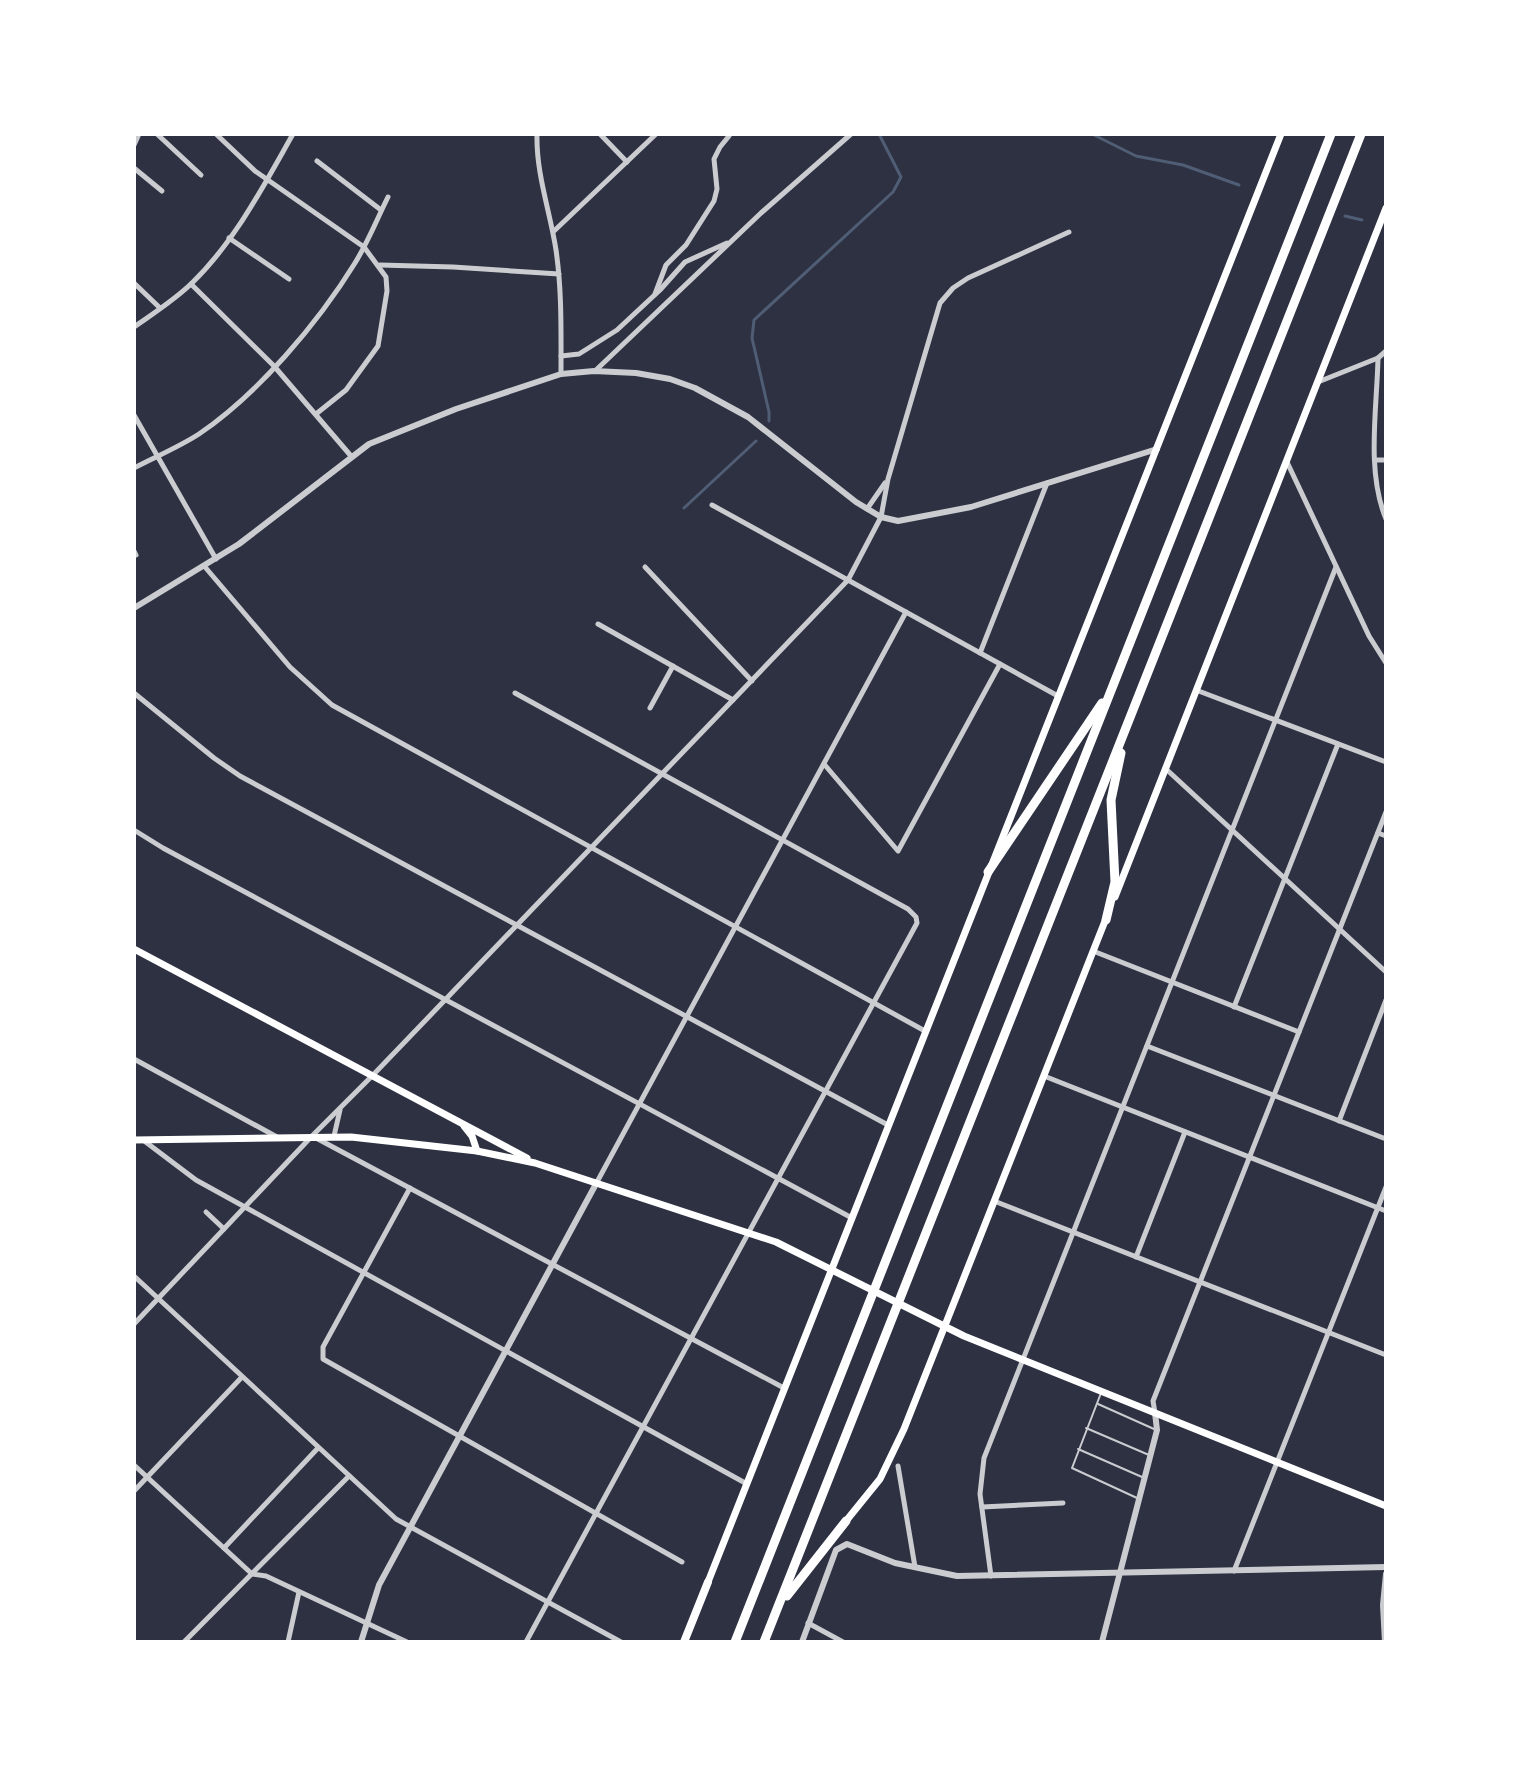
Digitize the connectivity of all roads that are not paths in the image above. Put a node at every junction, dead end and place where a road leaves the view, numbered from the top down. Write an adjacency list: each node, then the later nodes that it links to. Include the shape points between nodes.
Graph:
1 (139, 134): 13 (street)
2 (157, 134): 17 (street)
3 (216, 134): 18 (street)
4 (293, 134): 18 (street)
5 (537, 134): 23 (street)
6 (600, 134): 15 (street)
7 (656, 134): 15 (street)
8 (851, 134): 26 (street)
9 (1331, 134): 71 (highway)
10 (1361, 134): 79 (highway)
11 (1280, 135): 45 (main road)
12 (729, 136): 33 (street, via 714,159 714,201 666,265)
13 (134, 145)
14 (317, 161): 22 (street)
15 (627, 162): 23 (street)
16 (134, 168): 19 (street)
17 (201, 175)
18 (267, 179): 25 (street); 27 (street)
19 (162, 191)
20 (388, 197): 22 (street)
21 (1386, 208): 42 (main road)
22 (381, 210): 27 (street)
23 (553, 232): 29 (street)
24 (1069, 232): 52 (street, via 968,278 946,294)
25 (229, 238): 30 (street); 32 (street)
26 (732, 241): 33 (street, via 689,259); 40 (street)
27 (364, 247): 28 (street); 39 (street, via 341,285)
28 (379, 265): 29 (street); 43 (street, via 387,291 378,346 346,390)
29 (559, 274): 37 (street)
30 (289, 279)
31 (134, 283): 34 (street)
32 (191, 284): 34 (street); 39 (street)
33 (655, 295): 37 (street, via 617,330 579,354)
34 (160, 308): 35 (street)
35 (134, 327)
36 (1386, 351): 38 (street)
37 (561, 356): 41 (street)
38 (1378, 358): 42 (street); 48 (street)
39 (274, 366): 43 (street); 46 (street, via 205,430)
40 (594, 371): 41 (street); 55 (street, via 656,376 707,393 748,417)
41 (561, 374): 47 (street, via 429,419)
42 (1317, 383): 50 (main road)
43 (316, 414): 47 (street)
44 (134, 415): 46 (street)
45 (1157, 449): 53 (street); 75 (main road)
46 (157, 456): 51 (street); 58 (street)
47 (351, 456): 58 (street)
48 (1376, 460): 49 (street); 57 (street)
49 (1386, 460)
50 (1286, 461): 61 (street); 72 (main road)
51 (134, 468)
52 (888, 479): 55 (street); 56 (street)
53 (1047, 482): 56 (street, via 914,520); 66 (street)
54 (712, 505): 62 (street)
55 (867, 509): 56 (street)
56 (881, 517): 62 (street)
57 (1386, 519)
58 (216, 560): 59 (street)
59 (205, 567): 63 (street); 91 (street, via 290,667 332,705)
60 (645, 567): 70 (street)
61 (1336, 567): 67 (street); 78 (street)
62 (848, 580): 64 (street); 70 (street)
63 (134, 608)
64 (906, 612): 66 (street); 82 (street)
65 (598, 624): 69 (street)
66 (980, 653): 68 (street)
67 (1386, 663)
68 (1000, 664): 75 (street); 82 (street, via 898,851)
69 (673, 666): 76 (street); 77 (street)
70 (752, 681): 76 (street)
71 (1114, 683): 92 (highway); 207 (highway)
72 (1196, 690): 78 (street); 83 (main road)
73 (134, 693): 95 (street, via 240,776)
74 (515, 693): 84 (street)
75 (1058, 696): 92 (main road)
76 (734, 700): 84 (street)
77 (650, 708)
78 (1275, 720): 80 (street); 87 (street)
79 (1127, 723): 94 (highway, via 1111,800 1116,869); 197 (highway)
80 (1338, 744): 81 (street); 93 (street)
81 (1386, 762)
82 (824, 764): 90 (street)
83 (1165, 769): 87 (street); 94 (main road)
84 (662, 774): 90 (street); 91 (street)
85 (1386, 812): 88 (street)
86 (134, 830): 102 (street)
87 (1232, 830): 93 (street); 101 (street)
88 (1378, 833): 89 (street); 97 (street)
89 (1386, 836)
90 (782, 840): 96 (street); 104 (street, via 916,917 916,928)
91 (591, 849): 95 (street); 96 (street)
92 (988, 872): 107 (main road)
93 (1285, 879): 97 (street); 105 (street)
94 (1106, 920): 99 (main road)
95 (517, 925): 102 (street); 106 (street)
96 (735, 927): 104 (street); 106 (street)
97 (1339, 929): 100 (street); 108 (street)
98 (134, 949): 111 (main road)
99 (1093, 951): 101 (street); 112 (main road)
100 (1386, 972)
101 (1172, 982): 105 (street); 109 (street)
102 (445, 1000): 111 (street); 115 (street)
103 (1386, 1000): 118 (street)
104 (875, 1004): 107 (street); 113 (street)
105 (1234, 1007): 108 (street)
106 (687, 1016): 113 (street); 115 (street)
107 (925, 1031): 120 (main road)
108 (1299, 1032): 114 (street)
109 (1147, 1046): 114 (street); 116 (street)
110 (134, 1059): 124 (street)
111 (373, 1075): 117 (street); 119 (main road)
112 (1044, 1076): 116 (street); 135 (main road)
113 (827, 1092): 120 (street); 131 (street)
114 (1274, 1095): 118 (street); 129 (street)
115 (639, 1104): 131 (street); 132 (street)
116 (1122, 1107): 121 (street); 143 (street)
117 (341, 1109): 122 (street); 123 (street)
118 (1339, 1121): 126 (street)
119 (463, 1124): 125 (main road); 128 (main road)
120 (888, 1125): 140 (main road)
121 (1185, 1132): 129 (street); 144 (street)
122 (312, 1136): 123 (main road); 124 (main road); 134 (street); 137 (street)
123 (334, 1136): 128 (main road)
124 (278, 1137): 127 (main road)
125 (494, 1139): 128 (main road, via 493,1148); 130 (main road)
126 (1386, 1139)
127 (139, 1140): 137 (street)
128 (481, 1152): 130 (main road)
129 (1250, 1157): 136 (street); 149 (street)
130 (535, 1163): 132 (main road)
131 (779, 1179): 140 (street); 142 (street)
132 (597, 1182): 142 (main road); 145 (street)
133 (1386, 1187): 136 (street)
134 (410, 1188): 145 (street); 147 (street)
135 (994, 1201): 143 (street); 152 (main road)
136 (1378, 1207): 138 (street); 153 (street)
137 (244, 1208): 141 (street); 147 (street)
138 (1386, 1211)
139 (206, 1212): 141 (street)
140 (852, 1218): 146 (main road)
141 (224, 1229): 150 (street)
142 (750, 1232): 146 (main road); 154 (street)
143 (1073, 1232): 144 (street); 157 (street)
144 (1136, 1257): 149 (street)
145 (552, 1265): 154 (street); 155 (street)
146 (831, 1270): 152 (main road); 159 (main road)
147 (363, 1273): 155 (street); 166 (street, via 322,1356)
148 (134, 1276): 150 (street)
149 (1200, 1282): 153 (street); 162 (street, via 1153,1401)
150 (158, 1299): 151 (street); 158 (street)
151 (134, 1324)
152 (944, 1327): 157 (main road); 183 (main road, via 887,1466)
153 (1328, 1333): 156 (street); 170 (street)
154 (691, 1339): 159 (street); 163 (street)
155 (505, 1351): 163 (street); 166 (street)
156 (1386, 1355)
157 (1023, 1359): 160 (main road); 181 (street, via 984,1458)
158 (242, 1377): 167 (street); 174 (street)
159 (784, 1388): 176 (main road)
160 (1102, 1391): 161 (lane); 162 (main road)
161 (1097, 1403): 164 (lane); 165 (lane)
162 (1155, 1413): 165 (street); 170 (main road)
163 (643, 1427): 176 (street); 182 (street)
164 (1086, 1428): 168 (lane); 169 (lane)
165 (1157, 1430): 169 (street)
166 (459, 1438): 182 (street); 184 (street)
167 (318, 1448): 173 (street); 185 (street)
168 (1077, 1449): 175 (lane); 178 (lane, via 1073,1470)
169 (1150, 1455): 175 (street)
170 (1277, 1462): 180 (main road); 189 (street)
171 (134, 1465): 174 (street)
172 (898, 1466): 188 (street)
173 (349, 1476): 184 (street); 191 (street)
174 (147, 1477): 177 (street); 185 (street)
175 (1144, 1477): 178 (street)
176 (747, 1484): 194 (main road)
177 (134, 1491)
178 (1138, 1499): 190 (street)
179 (1063, 1503): 181 (street)
180 (1386, 1506)
181 (982, 1507): 193 (street)
182 (596, 1514): 186 (street); 196 (street)
183 (846, 1521): 197 (highway)
184 (410, 1528): 196 (street); 198 (street, via 379,1585)
185 (224, 1548): 191 (street)
186 (682, 1562)
187 (1386, 1567): 189 (street)
188 (915, 1568): 193 (street); 199 (street, via 843,1544)
189 (1234, 1571): 190 (street)
190 (1119, 1573): 193 (street); 211 (street)
191 (252, 1574): 195 (street); 200 (street)
192 (1386, 1574): 212 (street)
193 (991, 1576)
194 (708, 1582): 206 (main road)
195 (299, 1592): 198 (street); 201 (street)
196 (547, 1602): 204 (street); 205 (street)
197 (776, 1612): 208 (highway)
198 (366, 1623): 202 (street); 203 (street)
199 (808, 1623): 209 (street); 210 (street)
200 (184, 1642)
201 (288, 1642)
202 (361, 1642)
203 (407, 1642)
204 (526, 1642)
205 (621, 1642)
206 (684, 1642)
207 (735, 1642)
208 (764, 1642)
209 (802, 1642)
210 (843, 1642)
211 (1102, 1642)
212 (1385, 1642)

